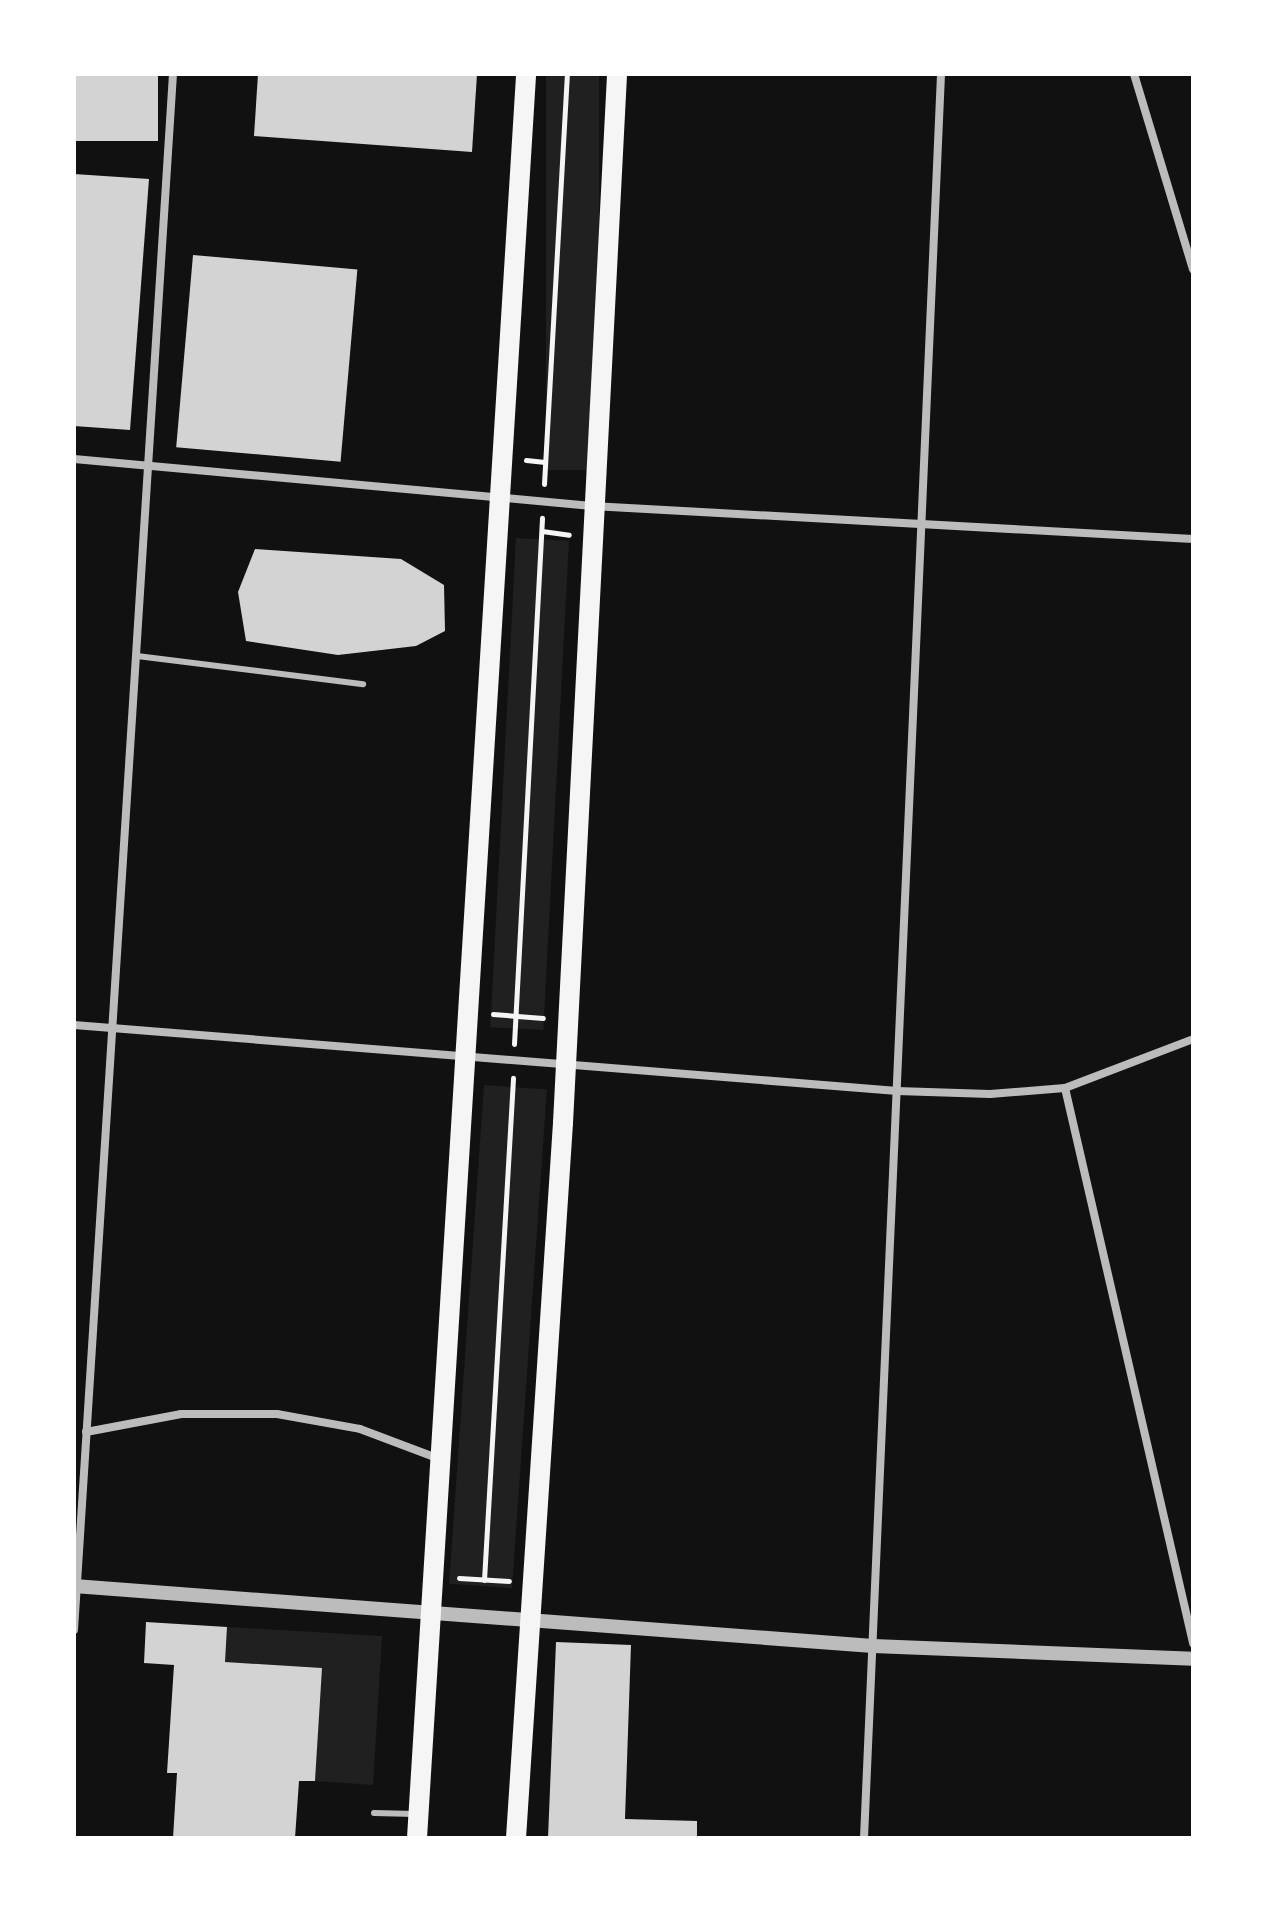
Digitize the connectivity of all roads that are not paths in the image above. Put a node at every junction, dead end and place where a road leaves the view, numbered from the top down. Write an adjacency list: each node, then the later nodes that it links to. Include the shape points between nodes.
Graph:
1 (173, 74): 8 (street)
2 (526, 74): 9 (main road)
3 (617, 74): 10 (main road)
4 (941, 74): 11 (street)
5 (1134, 74): 6 (street)
6 (1193, 269)
7 (74, 459): 8 (street)
8 (149, 464): 9 (street); 13 (street)
9 (500, 496): 10 (street); 18 (main road)
10 (592, 506): 11 (street); 19 (main road)
11 (921, 527): 12 (street); 21 (street)
12 (1193, 539)
13 (137, 656): 14 (lane); 16 (street)
14 (363, 684)
15 (74, 1025): 16 (street)
16 (110, 1028): 18 (street); 22 (street)
17 (1193, 1039): 20 (street)
18 (465, 1057): 19 (street); 23 (main road)
19 (566, 1066): 21 (street); 26 (main road)
20 (1065, 1088): 21 (street, via 990,1094); 28 (street)
21 (897, 1091): 29 (street)
22 (86, 1432): 23 (street, via 181,1414 277,1414 360,1429); 24 (street)
23 (441, 1459): 25 (main road)
24 (75, 1586): 25 (street); 27 (street)
25 (431, 1609): 26 (street); 32 (main road)
26 (530, 1618): 29 (street); 34 (main road)
27 (74, 1630)
28 (1193, 1643)
29 (873, 1646): 30 (street); 35 (street)
30 (1193, 1659)
31 (374, 1813): 32 (lane)
32 (418, 1815): 33 (main road)
33 (417, 1838)
34 (516, 1838)
35 (864, 1838)

